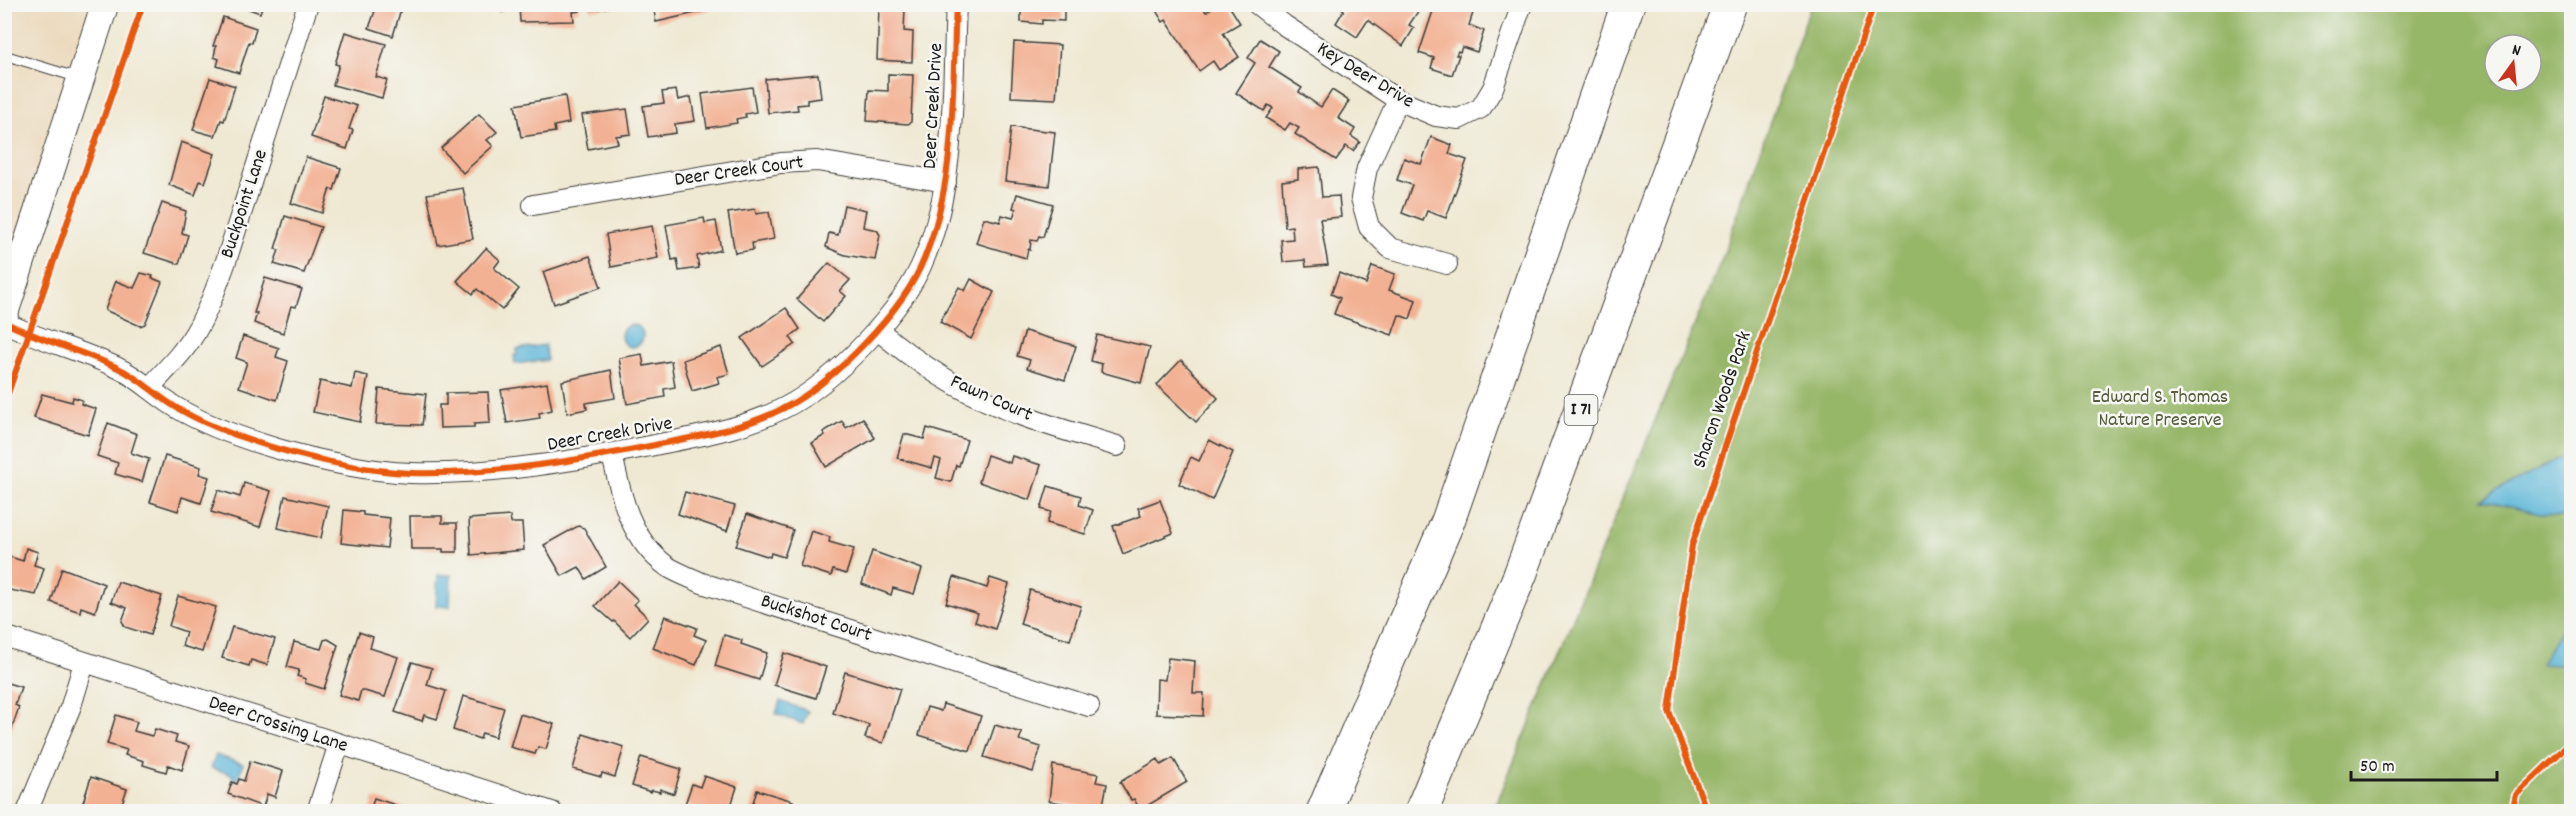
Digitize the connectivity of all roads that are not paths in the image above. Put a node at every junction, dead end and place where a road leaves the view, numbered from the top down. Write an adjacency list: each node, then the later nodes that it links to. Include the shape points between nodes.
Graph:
1 (105, 4): 9 (main road)
2 (309, 4): 17 (street, Buckpoint Lane, via 211,302 180,355)
3 (956, 4): 11 (street, Deer Creek Drive)
4 (1257, 4): 10 (street, Key Deer Drive)
5 (1522, 4): 10 (street, Key Deer Drive, via 1493,88 1481,108 1459,119 1436,116)
6 (1628, 4): 27 (highway, via 1448,521)
7 (1730, 4): 28 (highway, I 71, via 1520,575)
8 (4, 55): 9 (lane)
9 (81, 79): 14 (main road)
10 (1398, 100): 13 (street, via 1367,168 1360,198 1369,227 1390,248)
11 (946, 182): 12 (street, Deer Creek Court, via 817,161); 16 (street, Deer Creek Drive, via 924,261)
12 (532, 205)
13 (1447, 264)
14 (4, 315)
15 (4, 322): 17 (street, Deer Creek Drive, via 118,368)
16 (878, 330): 18 (street, Fawn Court, via 953,385 1003,409); 19 (street, Deer Creek Drive, via 831,374 788,406 728,430)
17 (150, 387): 19 (street, Deer Creek Drive, via 174,406 210,425 278,449 370,469 479,472)
18 (1117, 446)
19 (612, 454): 22 (street, Buckshot Court, via 629,520 649,550 669,567 702,583)
20 (4, 636): 21 (street, Deer Crossing Lane)
21 (84, 663): 23 (street, Deer Crossing Lane); 24 (street)
22 (1089, 706)
23 (339, 744): 25 (street); 26 (street, Deer Crossing Lane)
24 (27, 812)
25 (317, 812)
26 (552, 812)
27 (1323, 812)
28 (1421, 812)

